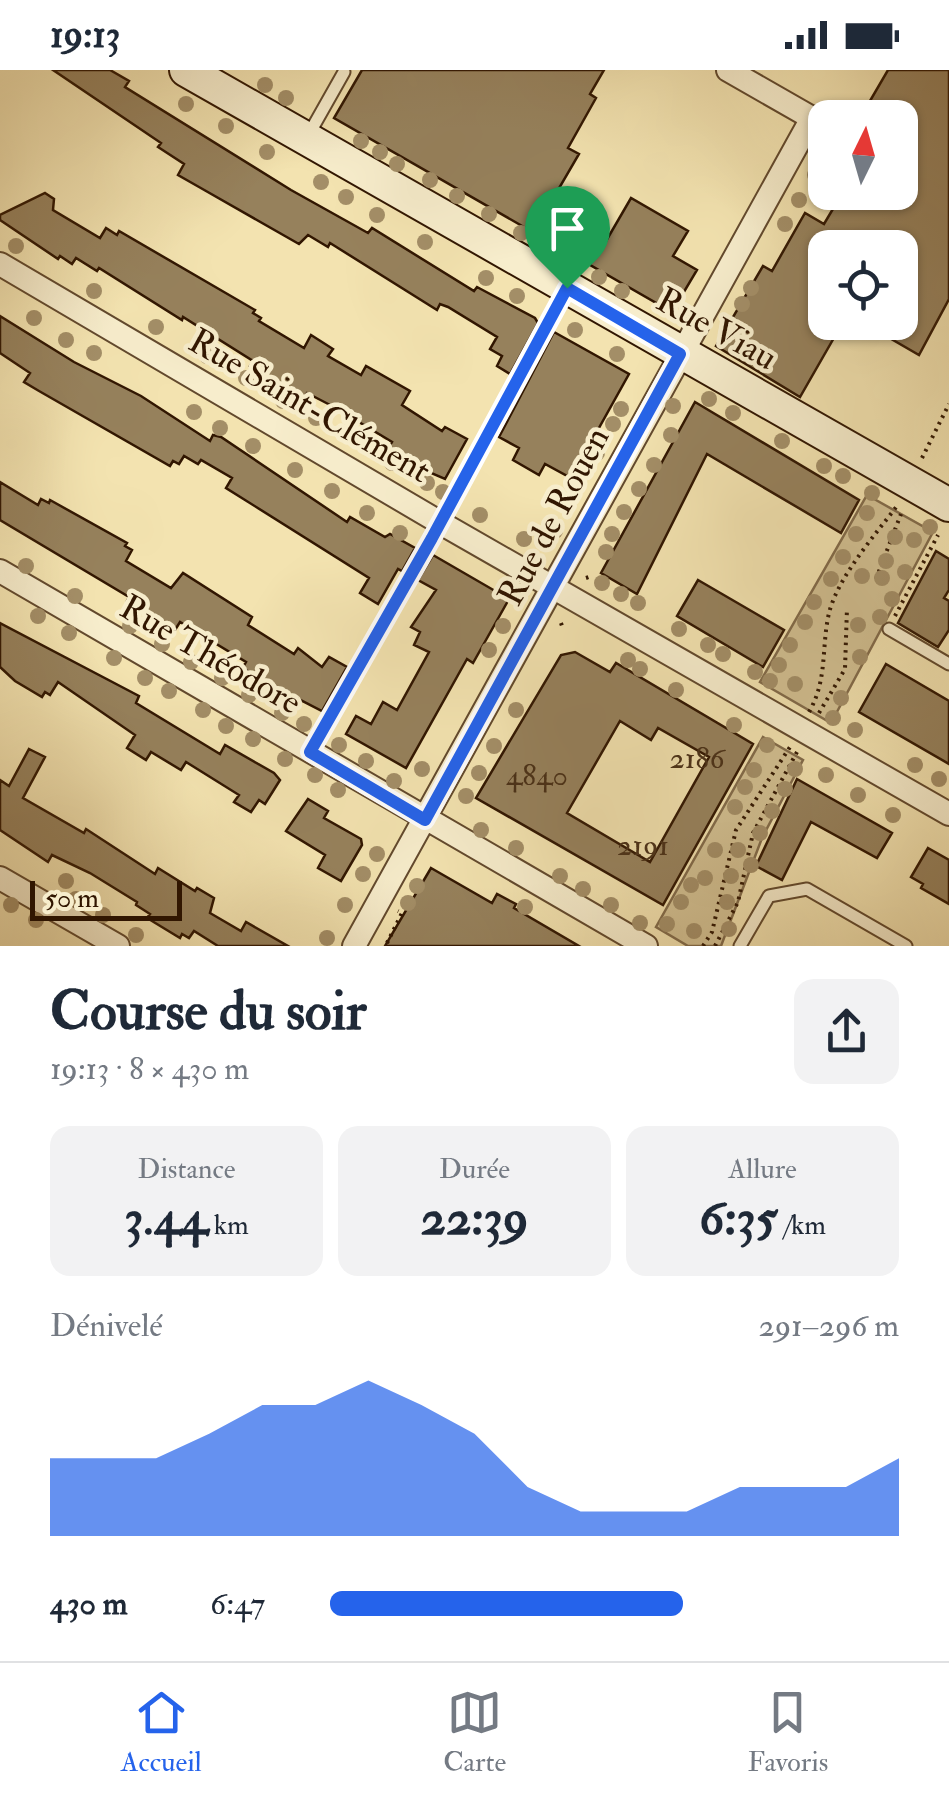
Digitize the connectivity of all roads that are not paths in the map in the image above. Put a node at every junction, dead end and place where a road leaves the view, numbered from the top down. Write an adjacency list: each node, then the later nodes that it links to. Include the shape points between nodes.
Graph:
1 (186, 70): 4 (main road, Rue Viau)
2 (728, 70): 7 (street, Rue de Rouen, via 812,118)
3 (344, 72): 4 (lane)
4 (306, 139): 6 (main road, Rue Viau)
5 (0, 264): 9 (street, Rue Saint-Clément)
6 (567, 288): 7 (main road, Rue Viau); 9 (lane)
7 (680, 354): 8 (main road, Rue Viau); 11 (street, Rue de Rouen)
8 (943, 520)
9 (440, 522): 11 (street, Rue Saint-Clément); 14 (lane)
10 (0, 572): 14 (street, Rue Théodore)
11 (555, 588): 15 (street, Rue Saint-Clément); 16 (street, Rue de Rouen)
12 (891, 625): 13 (lane)
13 (949, 664)
14 (310, 752): 16 (street, Rue Théodore)
15 (949, 814)
16 (425, 820): 19 (street, Rue de Rouen); 20 (street, Rue Théodore)
17 (0, 878): 18 (street)
18 (118, 946)
19 (354, 946)
20 (646, 946)
21 (740, 946): 22 (lane, via 769,896 807,889)
22 (906, 946)

